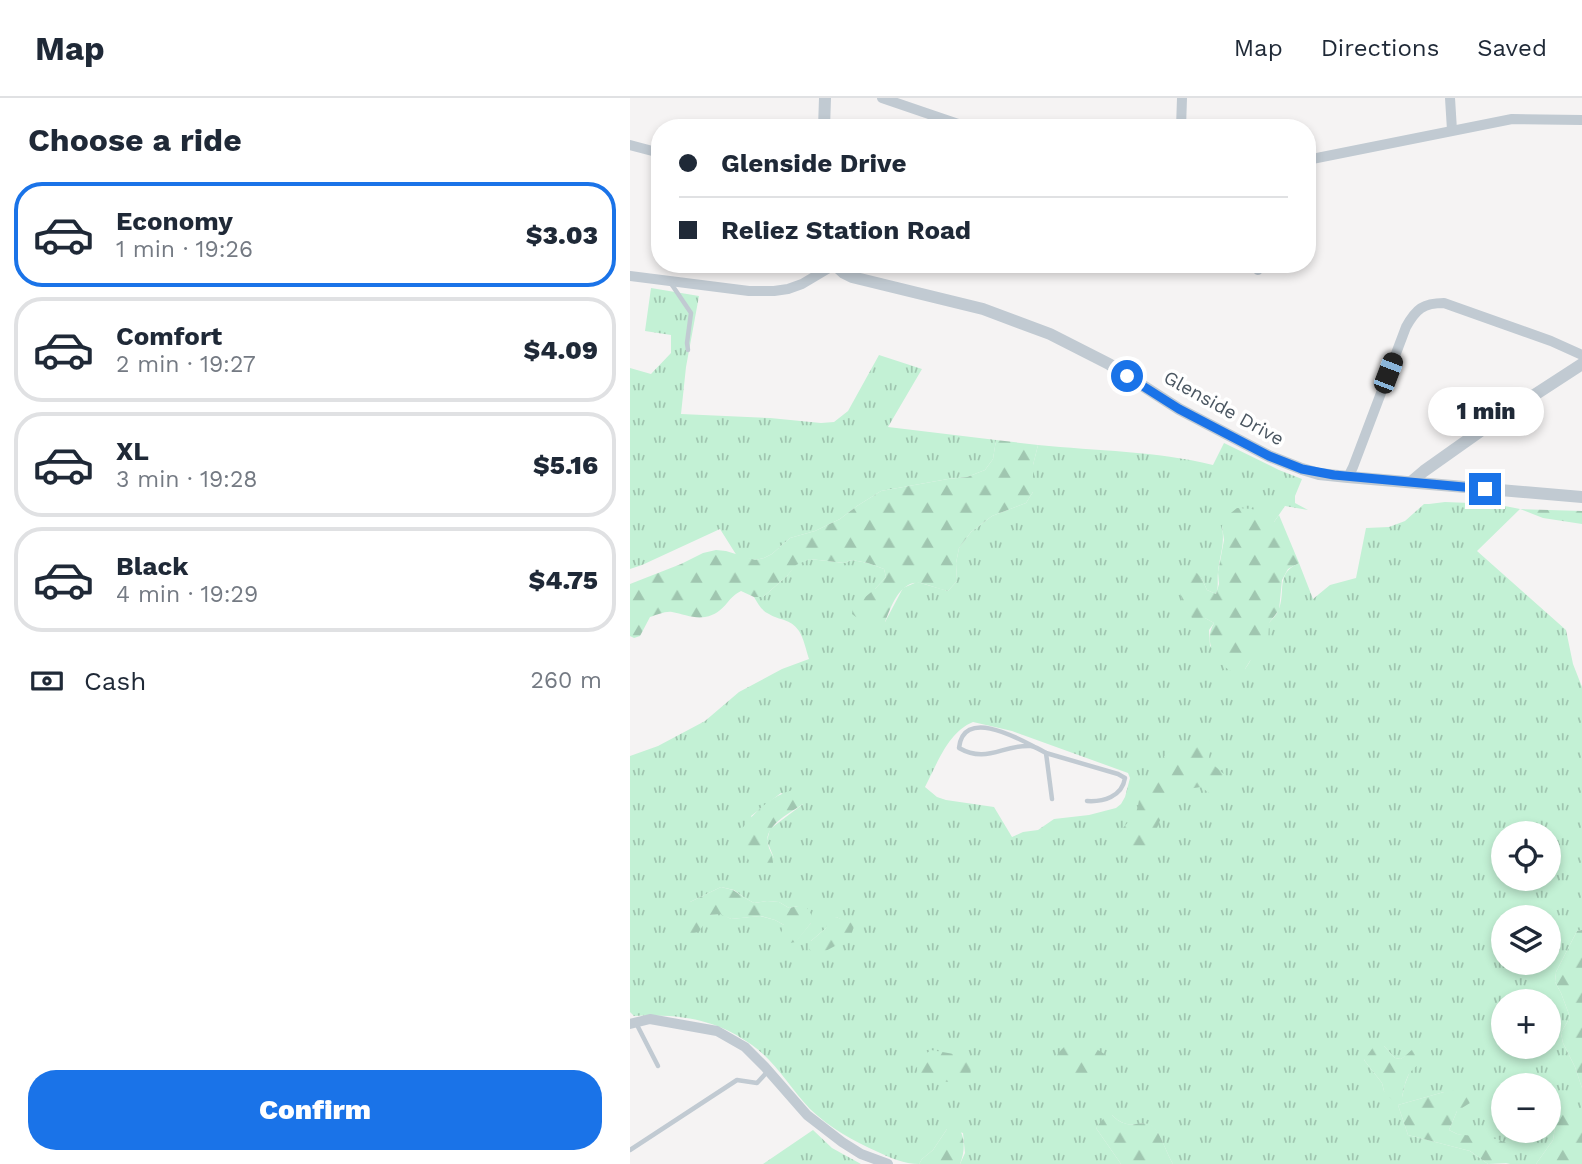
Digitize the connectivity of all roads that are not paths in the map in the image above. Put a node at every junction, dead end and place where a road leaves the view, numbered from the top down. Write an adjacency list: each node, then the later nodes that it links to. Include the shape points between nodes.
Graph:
1 (825, 98): 5 (street)
2 (882, 98): 6 (street)
3 (1182, 98): 7 (street)
4 (1450, 98): 9 (street)
5 (824, 119)
6 (944, 119)
7 (1181, 119)
8 (1582, 120): 9 (street, via 1512,118)
9 (1452, 130): 12 (street)
10 (630, 145): 11 (street)
11 (651, 151)
12 (1316, 158)
13 (820, 273): 16 (street, via 802,284 774,291)
14 (844, 273): 20 (street, Glenside Drive, via 983,309 1050,334 1269,456 1319,474)
15 (630, 276): 16 (street)
16 (669, 282): 17 (lane, via 691,313)
17 (688, 350)
18 (1582, 355): 20 (street, via 1444,303 1419,308 1406,327)
19 (1582, 364): 21 (street)
20 (1348, 477): 21 (street, Glenside Drive)
21 (1411, 482): 22 (street, Glenside Drive)
22 (1582, 497)
23 (1033, 746): 23 (lane, via 980,755 959,748 963,735 977,727 994,729); 24 (lane)
24 (1046, 753): 25 (lane); 26 (lane, via 1125,778 1113,797)
25 (1052, 799)
26 (1087, 801)
27 (633, 1023): 28 (lane); 29 (street, via 650,1019 717,1031 745,1047)
28 (658, 1066)
29 (769, 1071): 30 (lane, via 757,1083 737,1080); 31 (street, via 807,1115 862,1154)
30 (630, 1150)
31 (888, 1164)

